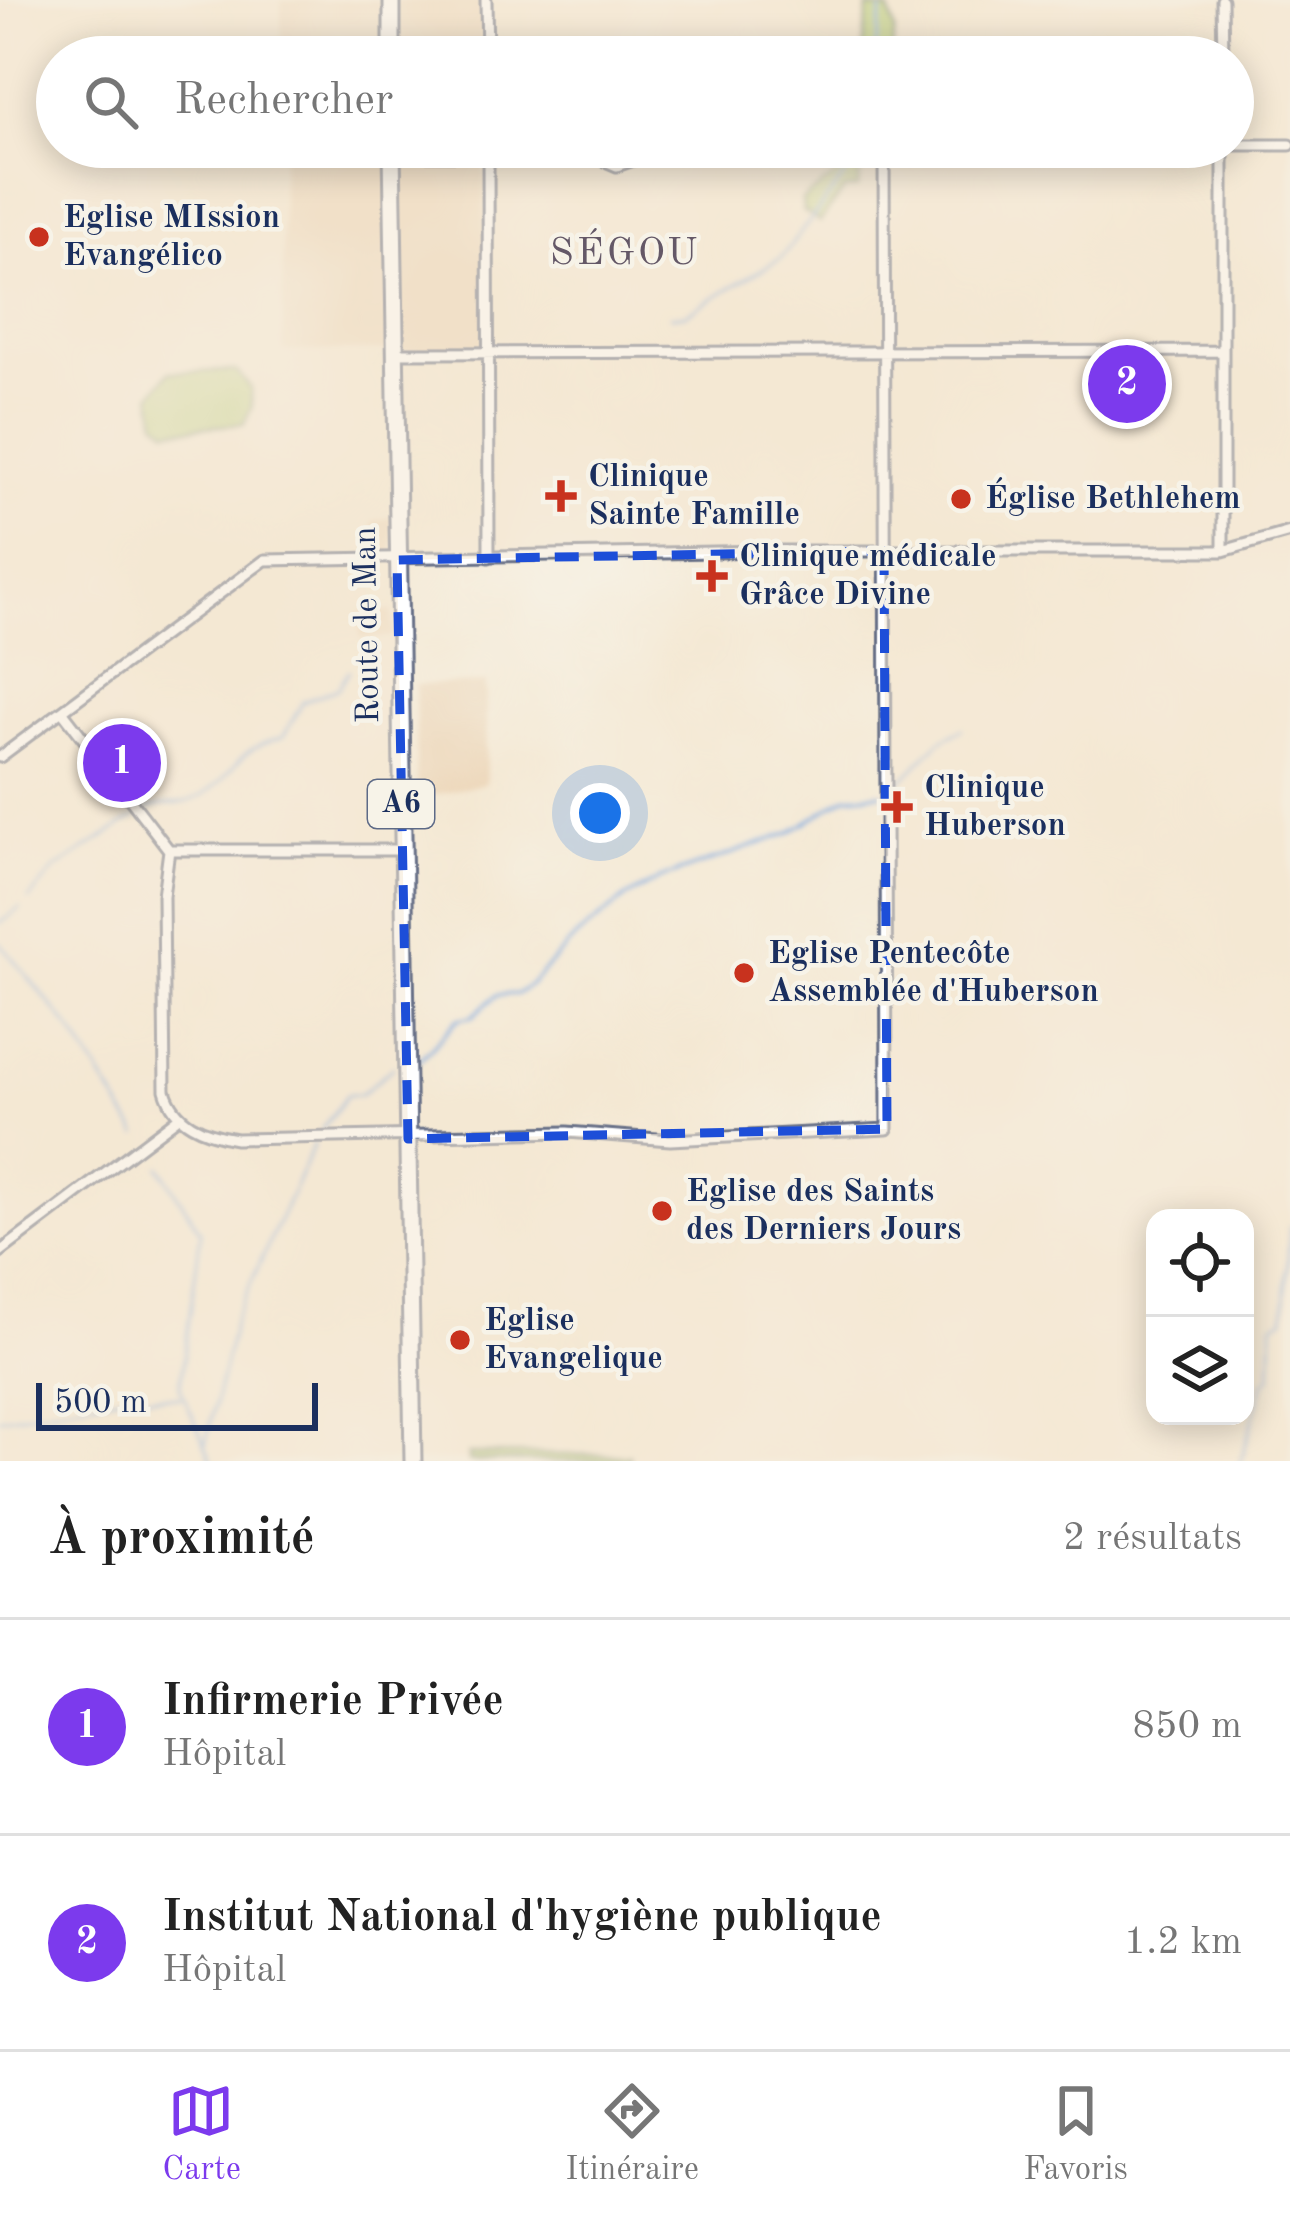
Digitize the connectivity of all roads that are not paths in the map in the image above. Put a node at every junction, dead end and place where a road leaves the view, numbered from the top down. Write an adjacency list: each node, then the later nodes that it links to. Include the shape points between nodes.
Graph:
1 (392, 0): 4 (highway)
2 (486, 0): 5 (street)
3 (1222, 0): 6 (street)
4 (392, 36)
5 (487, 36)
6 (1222, 36)
7 (1290, 145): 8 (street)
8 (1254, 146)
9 (393, 168): 15 (highway, Route de Man / A6)
10 (488, 168): 16 (street)
11 (884, 168): 14 (street)
12 (1223, 168): 13 (street)
13 (1222, 351): 14 (street); 19 (street)
14 (883, 352): 16 (street); 18 (street)
15 (394, 353): 16 (street); 21 (highway, Route de Man / A6)
16 (490, 354): 20 (street)
17 (1290, 532): 19 (street)
18 (884, 550): 19 (street); 20 (street); 27 (street, via 886,1129 711,1139 567,1132)
19 (1223, 551)
20 (489, 557): 21 (street)
21 (397, 560): 22 (street, via 265,560); 25 (highway, Route de Man / A6)
22 (63, 712): 23 (street); 24 (street)
23 (0, 758)
24 (169, 850): 25 (street); 26 (street, via 163,1074)
25 (402, 850): 27 (highway, Route de Man / A6)
26 (179, 1117): 27 (street, via 236,1139); 28 (street)
27 (408, 1138): 29 (highway, Route de Man / A6)
28 (0, 1252)
29 (412, 1461)

